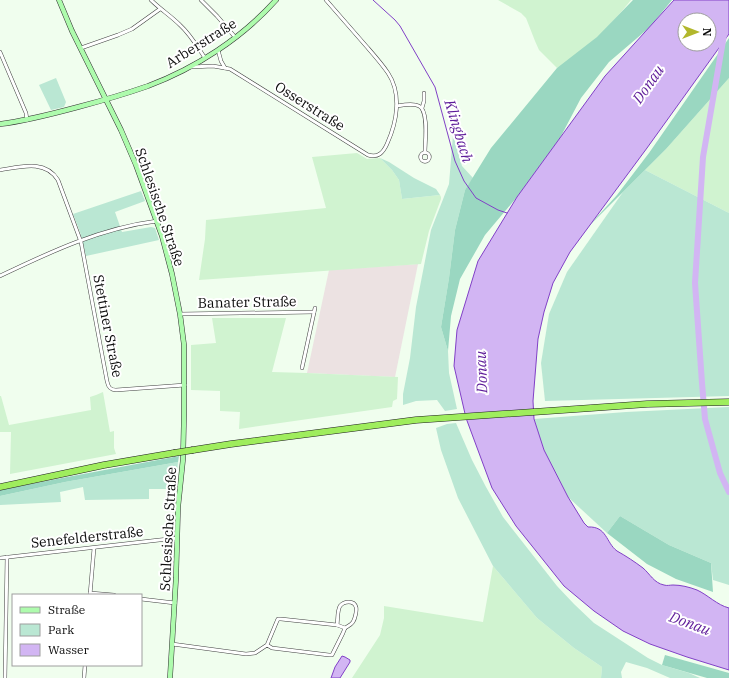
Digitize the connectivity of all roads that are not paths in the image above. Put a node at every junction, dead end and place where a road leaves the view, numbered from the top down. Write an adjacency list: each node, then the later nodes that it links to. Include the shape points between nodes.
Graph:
1 (59, 0): 8 (street, Schlesische Straße)
2 (151, 0): 6 (street)
3 (201, 0): 7 (street)
4 (276, 0): 7 (street, Arberstraße)
5 (326, 0): 16 (street, via 389,73 397,96)
6 (160, 9): 8 (street, via 132,29); 11 (street, via 186,30)
7 (235, 37): 9 (street, Arberstraße)
8 (81, 48): 15 (street, Schlesische Straße)
9 (218, 50): 11 (street, Arberstraße); 13 (street)
10 (0, 52): 18 (street)
11 (204, 58): 12 (street, Arberstraße)
12 (187, 68): 13 (street, Osserstraße); 15 (street, Arberstraße, via 148,86)
13 (225, 68): 16 (street, Osserstraße, via 368,155 376,156 384,150)
14 (424, 93): 17 (street)
15 (106, 99): 18 (street, Arberstraße); 22 (street, Schlesische Straße, via 130,150)
16 (397, 106): 17 (street, via 412,105)
17 (422, 108): 20 (street, via 425,115)
18 (27, 120): 19 (street, Arberstraße)
19 (0, 124)
20 (425, 152)
21 (0, 170): 23 (street, via 36,166 54,174)
22 (157, 221): 23 (street, via 136,224); 25 (street, Schlesische Straße)
23 (80, 240): 24 (street); 27 (street, Stettiner Straße, via 109,388 116,390)
24 (0, 276)
25 (180, 314): 26 (street, Banater Straße, via 315,310); 27 (street, Schlesische Straße)
26 (302, 368)
27 (185, 385): 30 (street, Schlesische Straße)
28 (729, 402): 29 (highway, bridge, via 646,404 433,418 174,453)
29 (0, 487)
30 (177, 538): 31 (street, Senefelderstraße); 36 (street, Schlesische Straße)
31 (94, 548): 32 (street, Senefelderstraße); 34 (street)
32 (7, 557): 33 (street, Senefelderstraße); 42 (street)
33 (0, 558)
34 (90, 594)
35 (142, 599): 36 (street, Schlesische Straße)
36 (175, 604): 39 (street, Schlesische Straße)
37 (337, 625): 38 (street); 38 (street, via 340,607 344,603 354,603 354,621); 40 (street, via 278,619)
38 (345, 628): 40 (street, via 332,655 272,648)
39 (172, 644): 40 (street, via 246,654 255,653); 44 (street, Schlesische Straße)
40 (267, 645)
41 (85, 666): 43 (street)
42 (5, 678)
43 (84, 678)
44 (170, 678)

